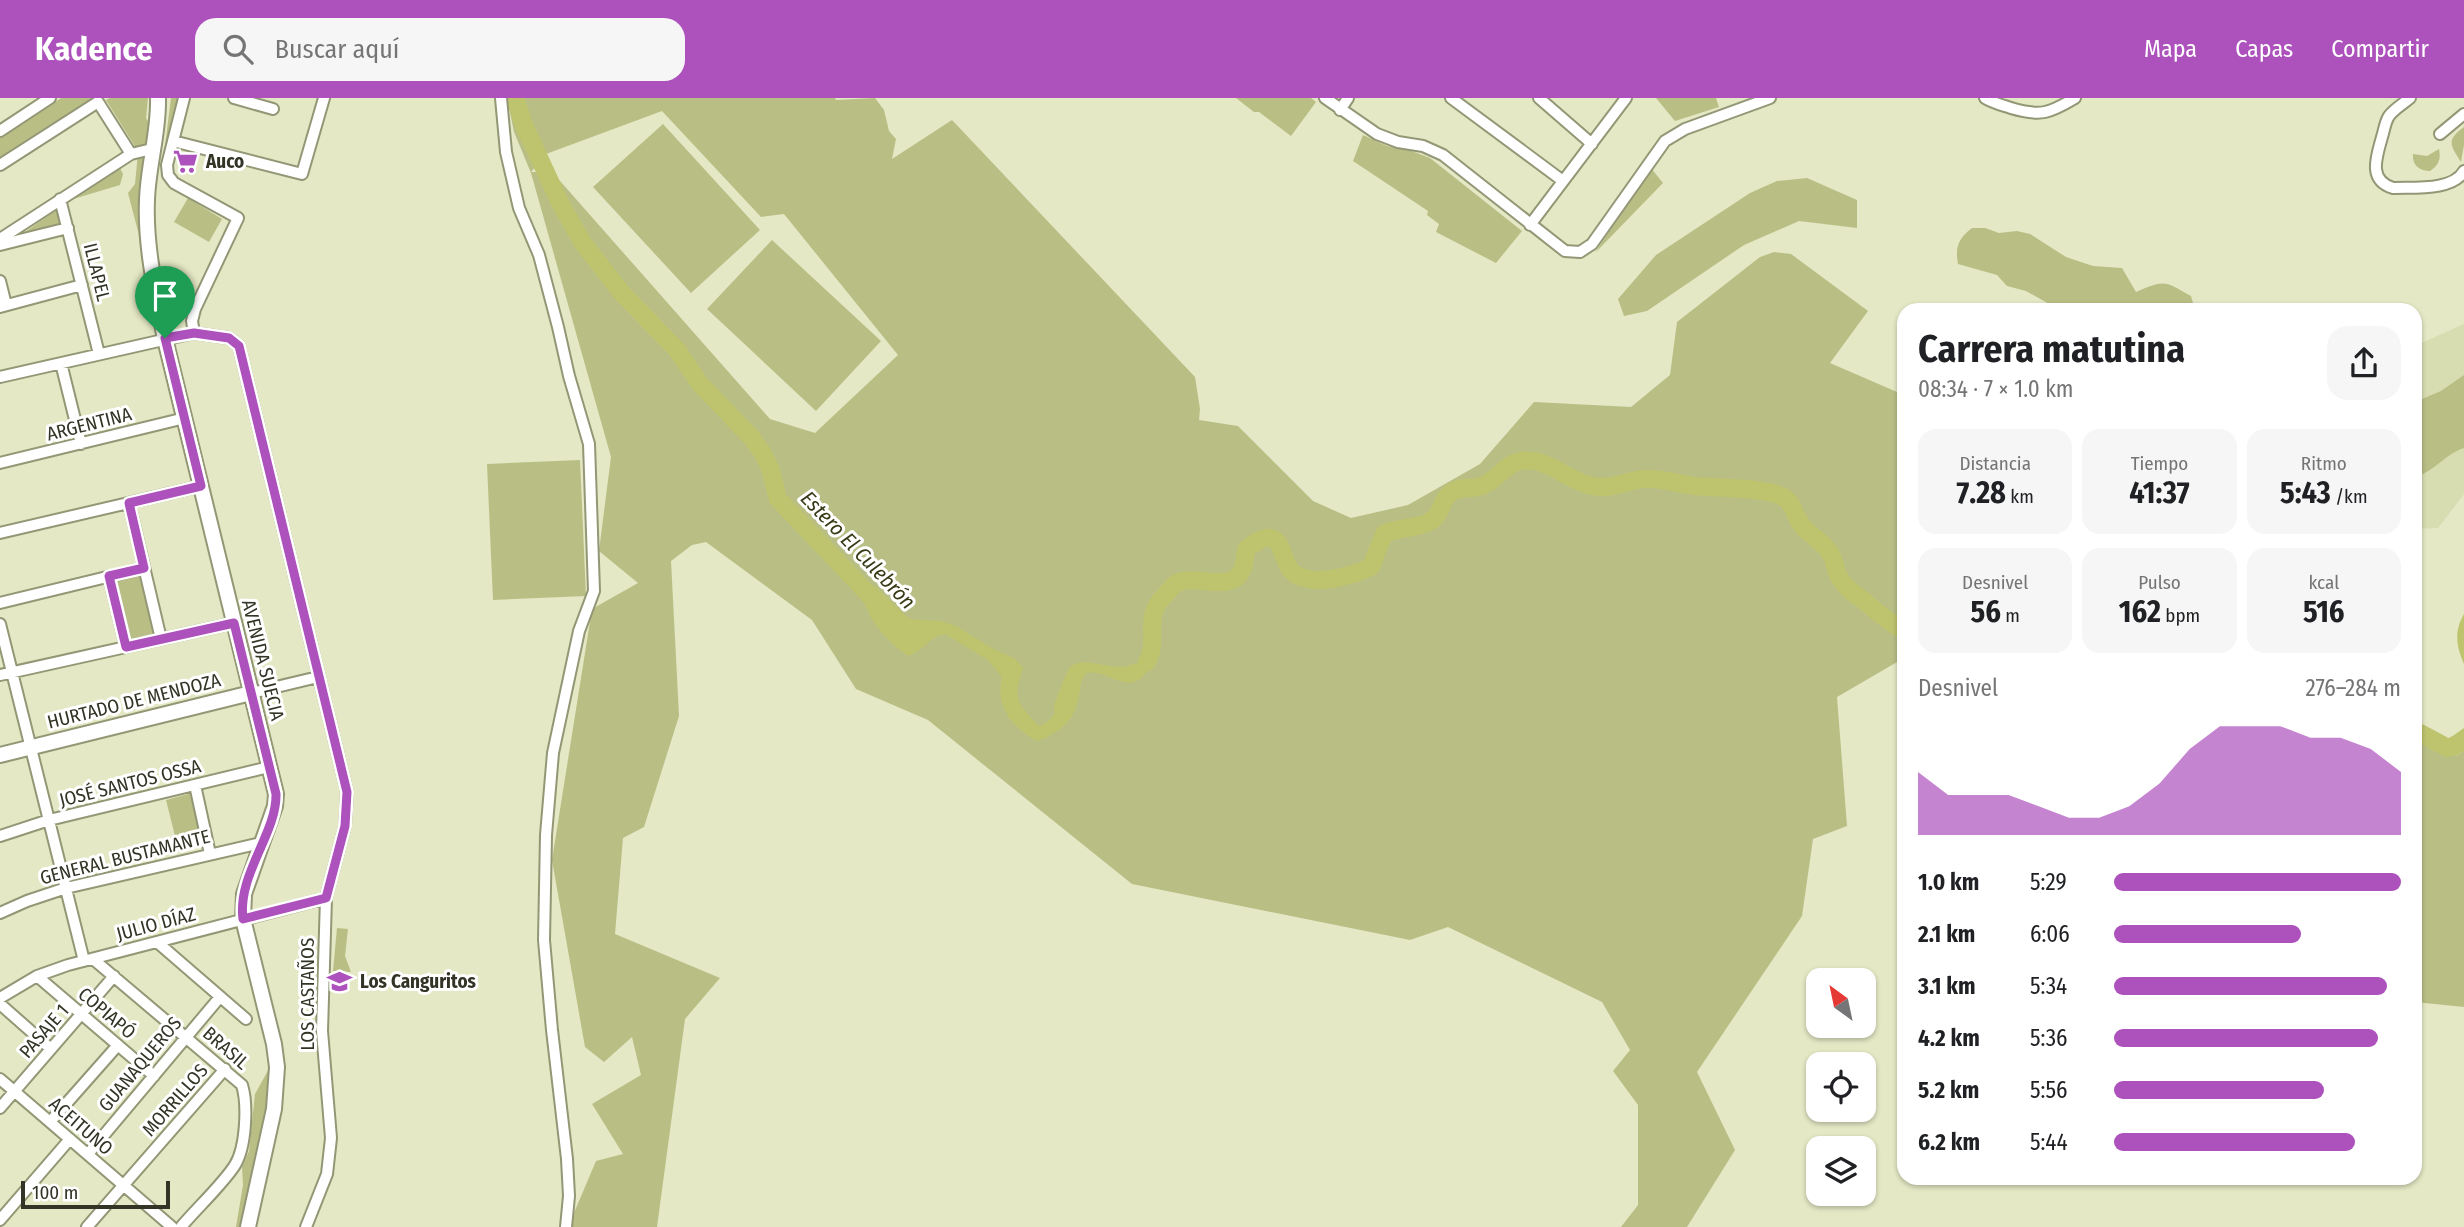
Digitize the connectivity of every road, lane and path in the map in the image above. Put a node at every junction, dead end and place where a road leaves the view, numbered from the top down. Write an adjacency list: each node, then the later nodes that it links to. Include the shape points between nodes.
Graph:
1 (50, 98): 19 (street)
2 (158, 98): 23 (main road, AVENIDA SUECIA)
3 (184, 98): 21 (street)
4 (234, 98): 16 (street)
5 (324, 98): 21 (street, via 302,174)
6 (501, 98): 97 (street, via 506,152 519,208 538,255 589,444 594,591 579,631 552,753 546,835 544,940 568,1159)
7 (1325, 98): 17 (street)
8 (1349, 98): 17 (street)
9 (1451, 98): 27 (street)
10 (1539, 98): 22 (street)
11 (1626, 98): 22 (street)
12 (1770, 98): 29 (street, via 1679,131 1665,141 1585,251 1565,251)
13 (1985, 98): 15 (street, via 2036,114 2051,112)
14 (2410, 98): 26 (street, via 2386,123 2374,164 2379,179 2393,188 2446,185 2457,181)
15 (2070, 99)
16 (273, 109)
17 (1340, 110): 29 (street, via 1377,134 1436,151)
18 (2464, 114): 20 (street)
19 (0, 131)
20 (2440, 134)
21 (173, 141): 36 (street, via 167,170 170,179 238,219 195,309)
22 (1592, 144): 27 (street)
23 (152, 149): 24 (street); 37 (main road, AVENIDA SUECIA, via 148,242)
24 (131, 154): 25 (street, via 98,102); 28 (street)
25 (0, 165)
26 (2464, 171)
27 (1563, 181): 29 (street)
28 (60, 199): 30 (street, ILLAPEL); 31 (street)
29 (1530, 225)
30 (68, 228): 32 (street); 34 (street, ILLAPEL)
31 (0, 239)
32 (0, 246)
33 (0, 281): 35 (street)
34 (82, 285): 35 (street); 38 (street, ILLAPEL)
35 (3, 306)
36 (194, 333): 37 (street, LOS CASTAÑOS); 56 (street, LOS CASTAÑOS, via 229,338 239,346)
37 (165, 338): 38 (street, LOS CASTAÑOS); 41 (main road, AVENIDA SUECIA)
38 (99, 354): 39 (street, LOS CASTAÑOS)
39 (61, 363): 40 (street, LOS CASTAÑOS); 42 (street)
40 (0, 377)
41 (185, 418): 42 (street, ARGENTINA); 44 (main road, AVENIDA SUECIA)
42 (81, 444): 43 (street, ARGENTINA)
43 (0, 463)
44 (201, 486): 45 (street); 50 (main road, AVENIDA SUECIA)
45 (129, 503): 46 (street); 47 (street)
46 (0, 533)
47 (144, 568): 48 (street); 52 (street)
48 (109, 576): 49 (street); 53 (street)
49 (0, 603)
50 (234, 623): 52 (street); 57 (main road, AVENIDA SUECIA)
51 (0, 624): 54 (street)
52 (161, 639): 53 (street)
53 (126, 647): 54 (street)
54 (12, 673): 55 (street); 58 (street)
55 (0, 676)
56 (318, 677): 57 (street, HURTADO DE MENDOZA); 67 (street, LOS CASTAÑOS, via 347,792 345,826)
57 (251, 693): 58 (main road, HURTADO DE MENDOZA); 60 (main road, AVENIDA SUECIA)
58 (31, 746): 59 (main road, HURTADO DE MENDOZA); 62 (street)
59 (0, 755)
60 (269, 767): 61 (street, JOSÉ SANTOS OSSA); 64 (main road, AVENIDA SUECIA, via 276,800)
61 (195, 785): 62 (street, JOSÉ SANTOS OSSA); 65 (street)
62 (49, 820): 63 (street, JOSÉ SANTOS OSSA); 66 (street)
63 (0, 836)
64 (261, 843): 65 (street, GENERAL BUSTAMANTE); 69 (main road, AVENIDA SUECIA, via 244,894)
65 (210, 854): 66 (street, GENERAL BUSTAMANTE)
66 (66, 888): 68 (street, GENERAL BUSTAMANTE); 71 (street)
67 (326, 898): 69 (street, JULIO DÍAZ); 96 (street, LOS CASTAÑOS, via 322,1031 331,1138 327,1174)
68 (0, 913)
69 (243, 919): 70 (street, JULIO DÍAZ); 95 (main road, AVENIDA SUECIA, via 277,1067 274,1108)
70 (157, 942): 71 (street, JULIO DÍAZ); 74 (street)
71 (89, 960): 72 (street, JULIO DÍAZ); 73 (street, BRASIL)
72 (37, 976): 75 (street, JULIO DÍAZ); 77 (street, COPIAPÓ)
73 (114, 976): 77 (street, PASAJE 1); 79 (street, BRASIL)
74 (220, 996): 78 (street); 79 (street, GUANAQUEROS)
75 (0, 998)
76 (0, 1004): 81 (street)
77 (81, 1014): 80 (street, COPIAPÓ); 81 (street, PASAJE 1)
78 (246, 1019)
79 (186, 1037): 82 (street, BRASIL); 83 (street, GUANAQUEROS)
80 (118, 1045): 83 (street, COPIAPÓ); 87 (street)
81 (51, 1049): 85 (street, PASAJE 1)
82 (225, 1069): 90 (street, MORRILLOS); 94 (street, BRASIL, via 242,1085 247,1099 241,1149 235,1165)
83 (154, 1076): 89 (street, GUANAQUEROS)
84 (0, 1079): 85 (street, ACEITUNO)
85 (15, 1091): 86 (street, PASAJE 1); 87 (street, ACEITUNO)
86 (0, 1108)
87 (50, 1122): 88 (street, ACEITUNO)
88 (70, 1139): 89 (street, ACEITUNO); 91 (street)
89 (88, 1154): 90 (street, ACEITUNO)
90 (124, 1186): 92 (street, MORRILLOS); 93 (street, ACEITUNO)
91 (0, 1220)
92 (87, 1227)
93 (172, 1227)
94 (181, 1227)
95 (248, 1227)
96 (306, 1227)
97 (566, 1227)

